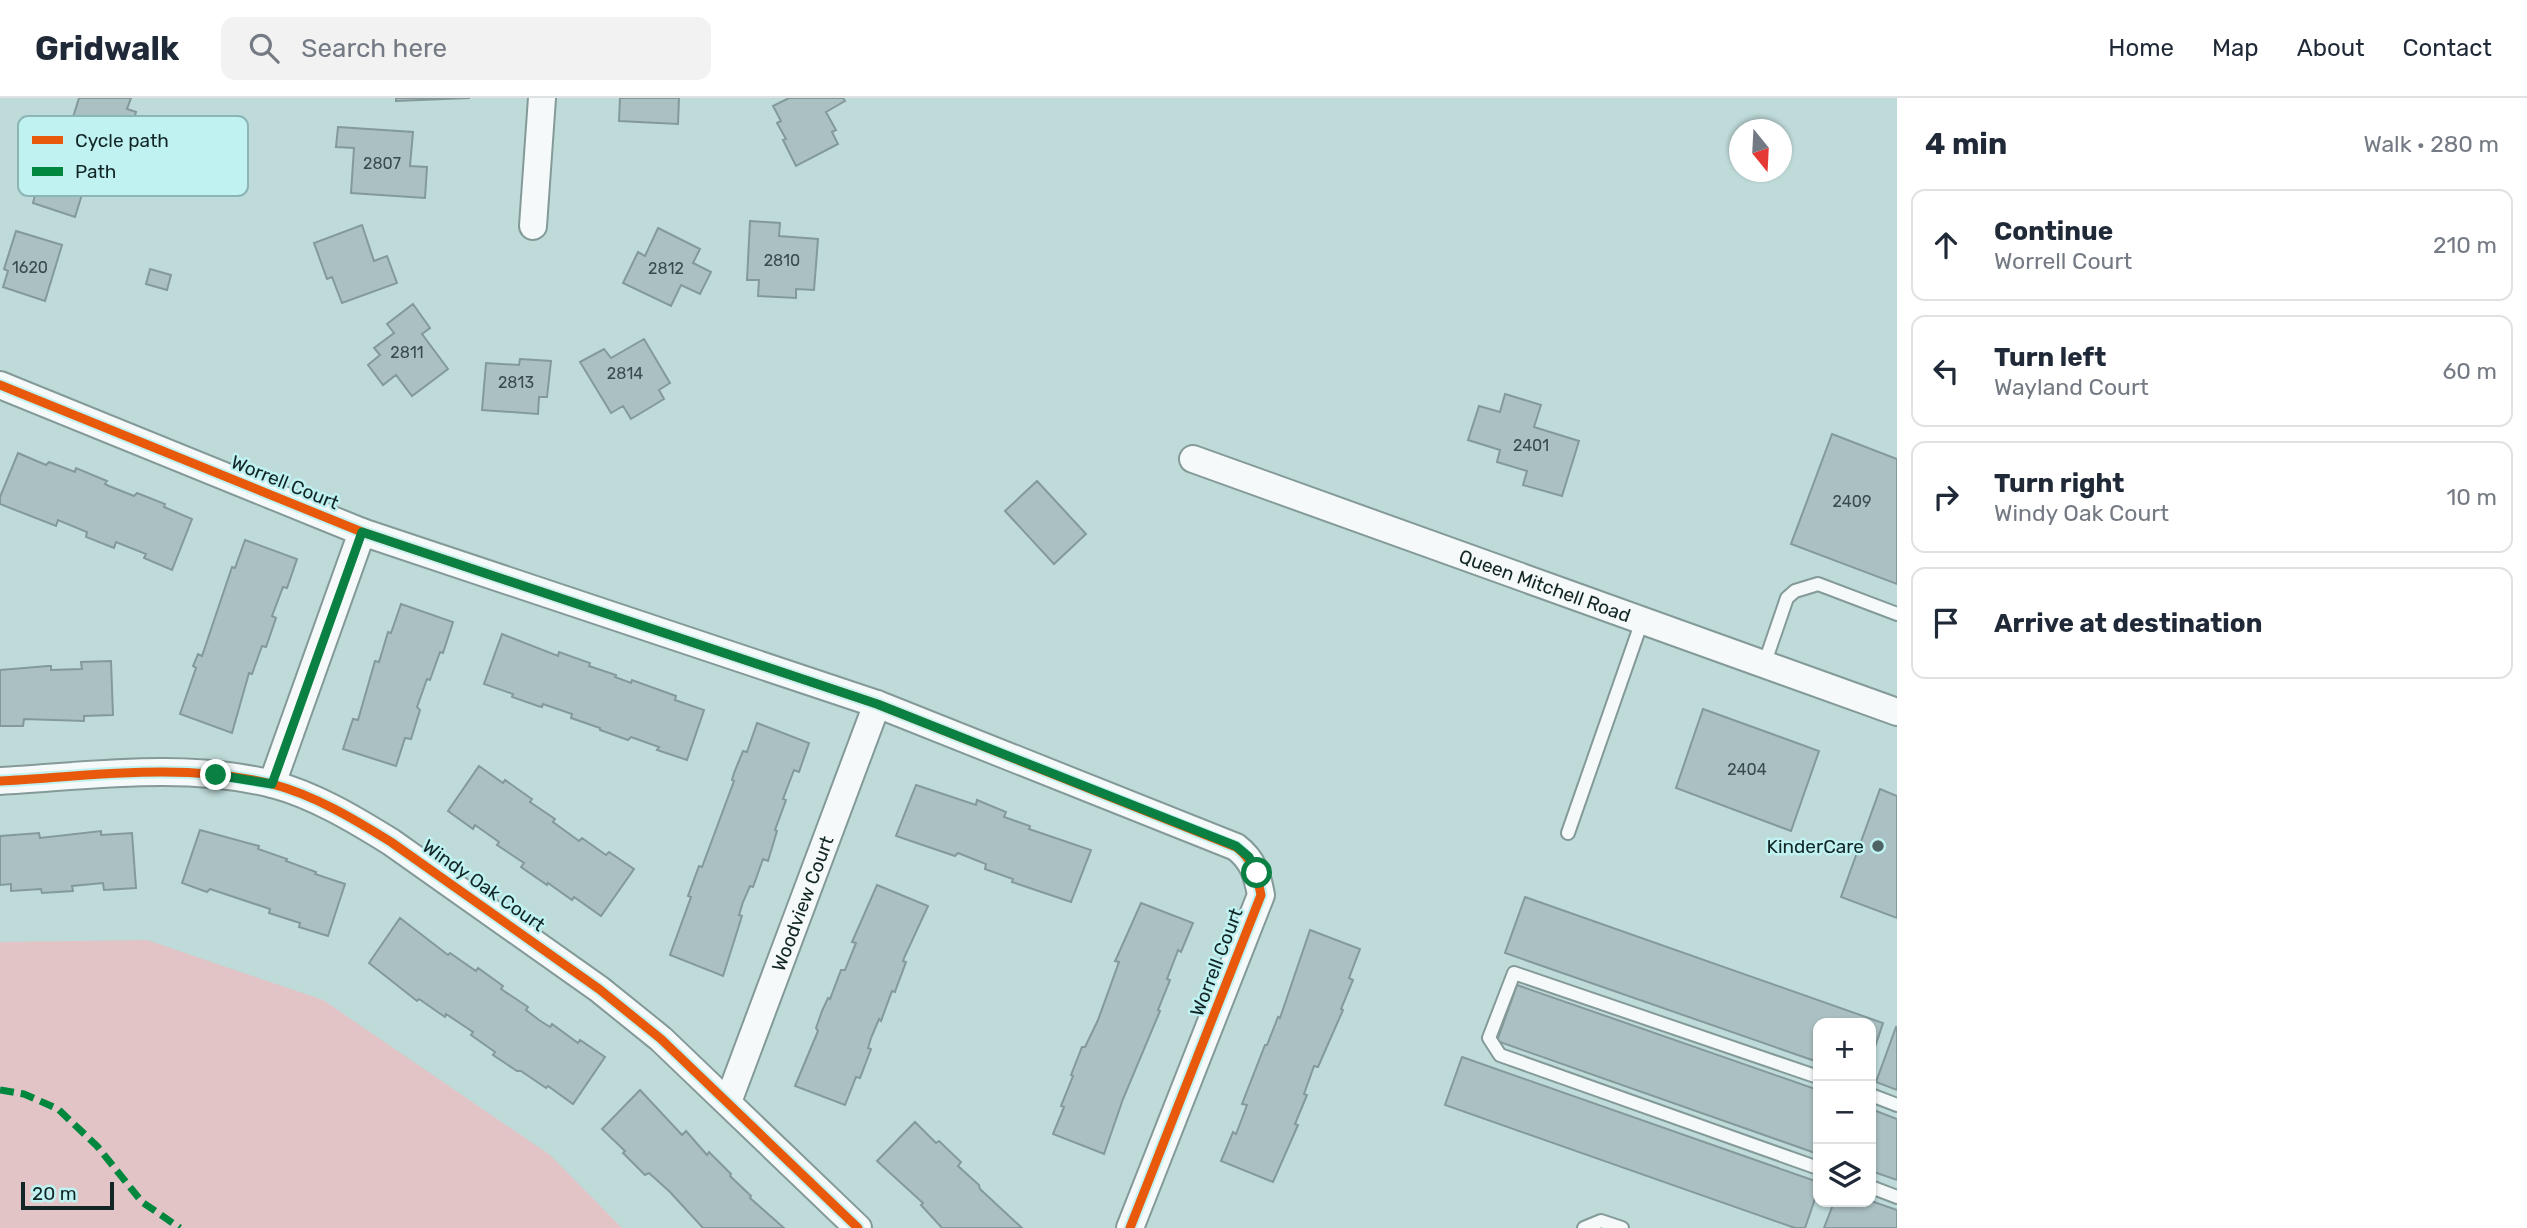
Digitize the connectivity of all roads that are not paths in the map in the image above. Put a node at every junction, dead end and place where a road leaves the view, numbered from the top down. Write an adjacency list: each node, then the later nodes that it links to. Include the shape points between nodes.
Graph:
1 (542, 98): 2 (street)
2 (533, 226)
3 (0, 385): 5 (street, Worrell Court)
4 (1193, 459): 7 (street, Queen Mitchell Road)
5 (362, 532): 9 (street, Worrell Court); 12 (street)
6 (1897, 614): 8 (lane, via 1818,584 1795,591 1787,598)
7 (1642, 621): 8 (street, Queen Mitchell Road); 13 (lane)
8 (1764, 664): 10 (street, Queen Mitchell Road)
9 (877, 704): 16 (street, Woodview Court); 22 (street, Worrell Court, via 1236,846 1249,857 1257,873 1261,895)
10 (1897, 712)
11 (0, 780): 12 (street, Windy Oak Court, via 161,772)
12 (272, 784): 16 (street, Windy Oak Court, via 319,801 391,842 599,989)
13 (1568, 833)
14 (1813, 1075): 18 (lane, via 1514,973 1489,1038 1500,1055)
15 (1876, 1097): 17 (lane)
16 (728, 1102): 21 (street, Windy Oak Court)
17 (1897, 1105)
18 (1813, 1166)
19 (1876, 1189): 20 (lane)
20 (1897, 1196)
21 (858, 1228)
22 (1130, 1228)
23 (1584, 1228): 24 (lane, via 1601,1222)
24 (1622, 1228)

